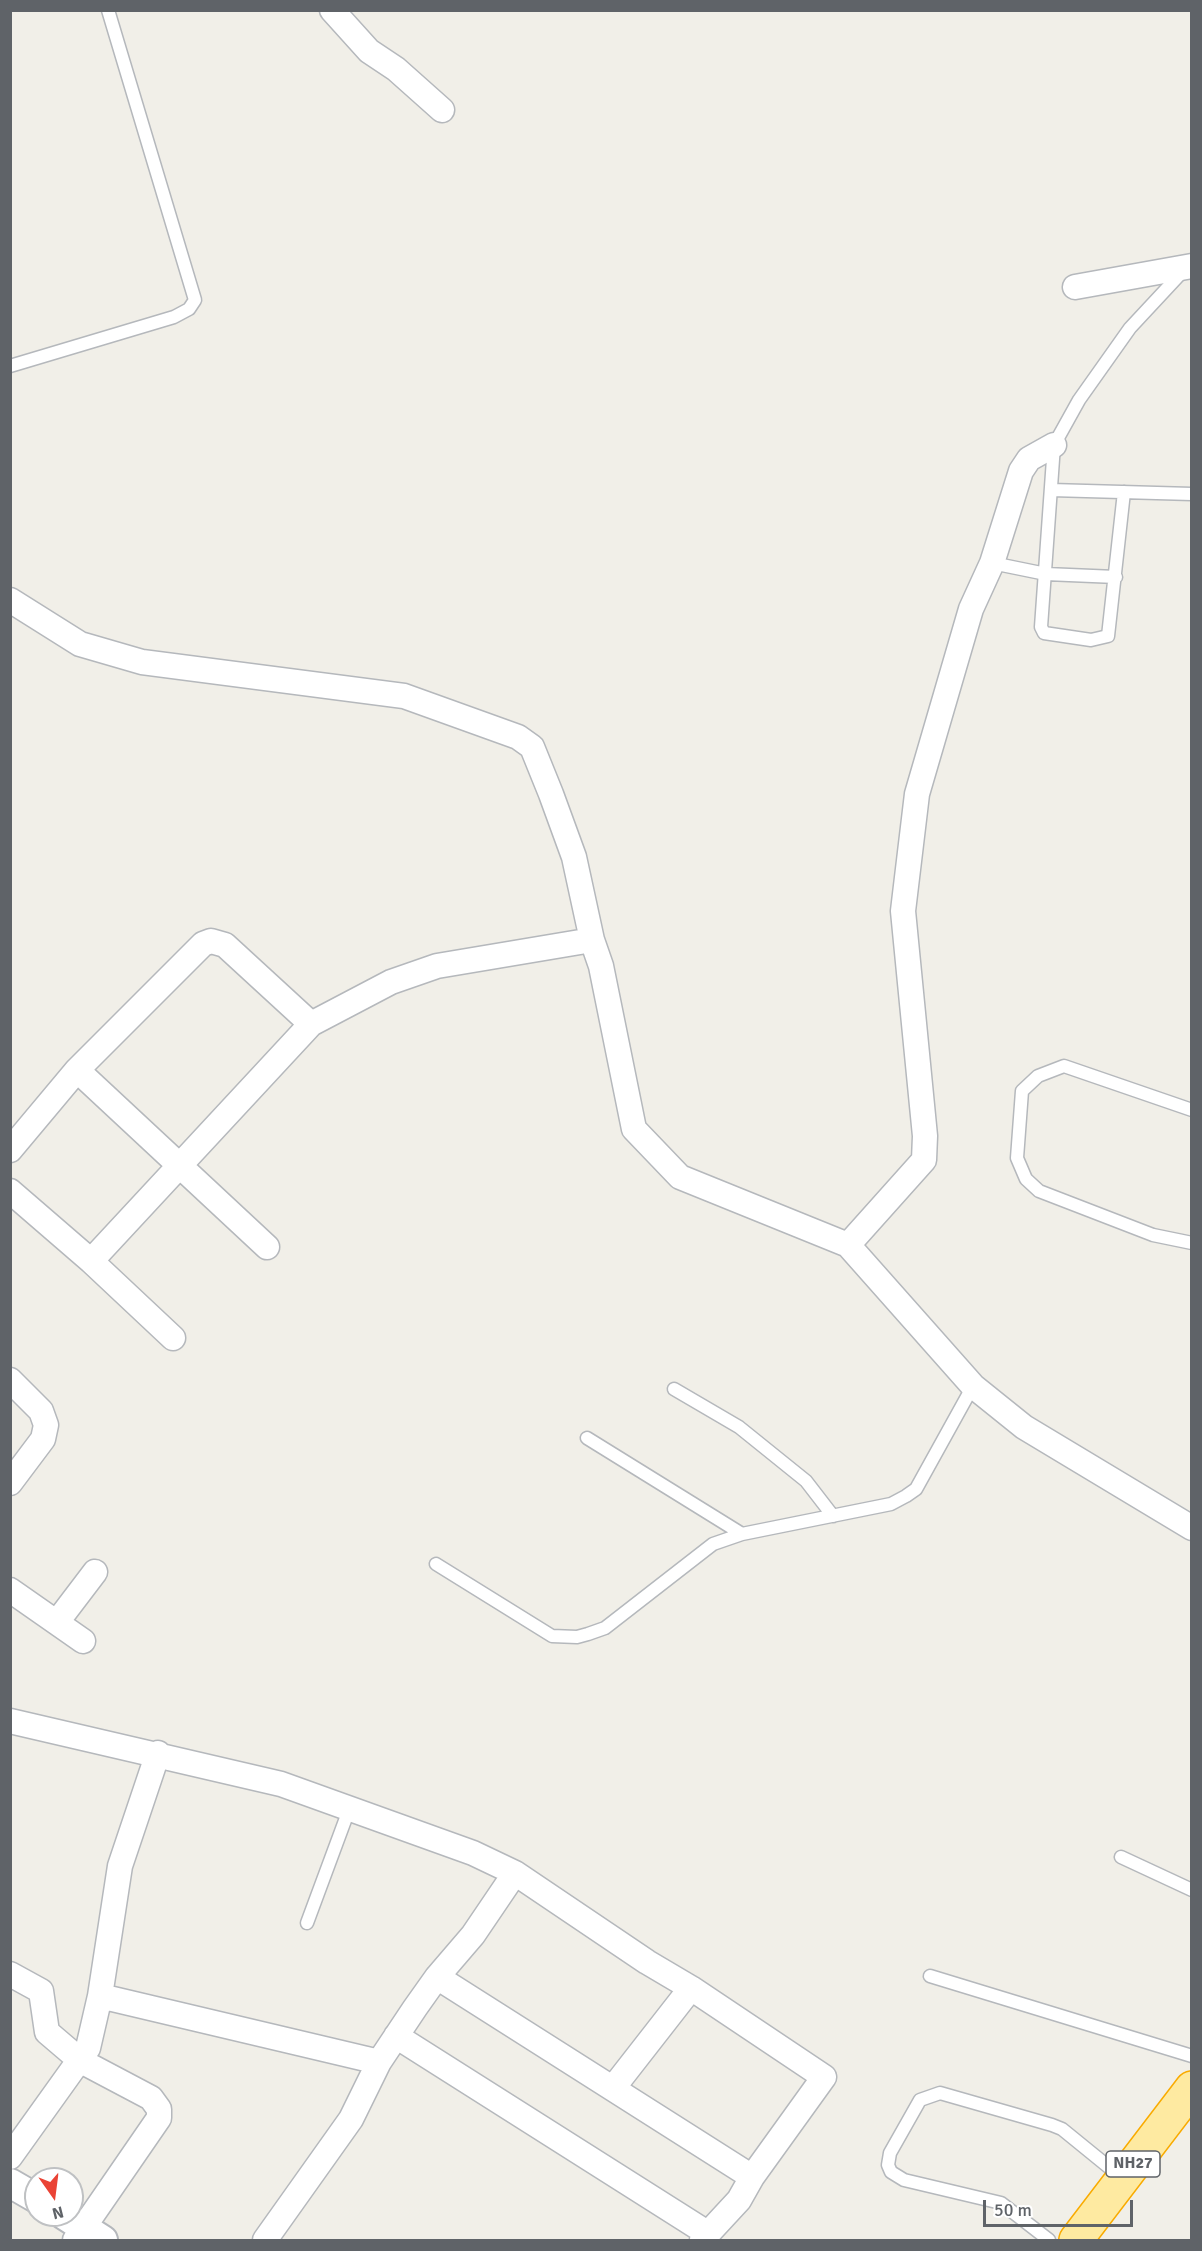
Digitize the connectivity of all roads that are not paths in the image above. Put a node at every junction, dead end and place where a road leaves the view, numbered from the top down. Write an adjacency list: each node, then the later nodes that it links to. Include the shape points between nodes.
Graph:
1 (108, 10): 6 (lane, via 195,300 189,309 174,317)
2 (332, 10): 3 (street, via 369,51)
3 (442, 110)
4 (1189, 267): 5 (street); 7 (lane, via 1130,328 1079,400)
5 (1075, 286)
6 (10, 366)
7 (1054, 445): 8 (lane); 11 (street, via 1029,459 1021,471)
8 (1051, 490): 9 (lane); 12 (lane)
9 (1124, 492): 10 (lane); 13 (lane)
10 (1191, 494)
11 (992, 563): 12 (lane); 23 (street, via 971,609 917,794 903,911 925,1136 924,1160)
12 (1046, 574): 13 (lane); 13 (lane, via 1041,627 1044,633 1091,640 1108,636)
13 (1116, 577)
14 (10, 600): 15 (street, via 80,644 142,662 404,696 518,737 532,747 555,804 574,857)
15 (592, 940): 16 (street, via 437,966 391,982); 23 (street, via 601,966 634,1128 680,1177)
16 (311, 1024): 17 (street, via 225,945 211,940 196,948); 20 (street)
17 (77, 1070): 19 (street); 20 (street)
18 (1191, 1110): 22 (lane, via 1064,1066 1038,1076 1022,1091 1017,1158 1026,1179 1039,1191 1153,1234)
19 (10, 1150)
20 (180, 1164): 24 (street); 25 (street)
21 (10, 1191): 25 (street)
22 (1191, 1243)
23 (848, 1245): 28 (street)
24 (267, 1247)
25 (91, 1261): 26 (street)
26 (173, 1338)
27 (10, 1380): 31 (street, via 41,1411 46,1425 44,1439)
28 (974, 1386): 32 (lane, via 916,1489 891,1504); 33 (street, via 1024,1427)
29 (674, 1389): 32 (lane, via 739,1427 806,1481)
30 (587, 1438): 34 (lane)
31 (10, 1483)
32 (833, 1515): 34 (lane)
33 (1191, 1528)
34 (742, 1534): 35 (lane, via 713,1544 605,1628 577,1637 552,1636)
35 (436, 1564)
36 (95, 1572): 38 (street)
37 (10, 1590): 38 (street)
38 (57, 1622): 39 (street)
39 (83, 1641)
40 (10, 1721): 41 (street)
41 (158, 1753): 42 (street, via 281,1784); 51 (street, via 120,1866)
42 (350, 1807): 44 (street); 46 (lane)
43 (1121, 1857): 45 (lane)
44 (515, 1873): 49 (street, via 473,1935); 50 (street)
45 (1191, 1890)
46 (307, 1923)
47 (10, 1974): 54 (street, via 41,1991 44,2027)
48 (930, 1976): 53 (lane)
49 (436, 1977): 52 (street); 56 (street)
50 (691, 1988): 56 (street); 59 (street, via 824,2077)
51 (100, 1996): 54 (street, via 88,2048); 55 (street)
52 (396, 2036): 55 (street); 64 (street)
53 (1191, 2056)
54 (81, 2061): 58 (street); 63 (street, via 151,2098 159,2109 159,2118)
55 (379, 2062): 65 (street, via 351,2119)
56 (613, 2088): 59 (street)
57 (1191, 2088): 60 (highway, NH27)
58 (10, 2157)
59 (752, 2176): 64 (street, via 739,2200)
60 (1122, 2178): 66 (lane, via 1052,2125 940,2093 920,2100 890,2153 891,2172 904,2180 1001,2204); 67 (highway, NH27)
61 (10, 2183): 62 (street)
62 (24, 2191)
63 (82, 2231)
64 (705, 2237)
65 (266, 2241)
66 (1049, 2241)
67 (1076, 2241)

